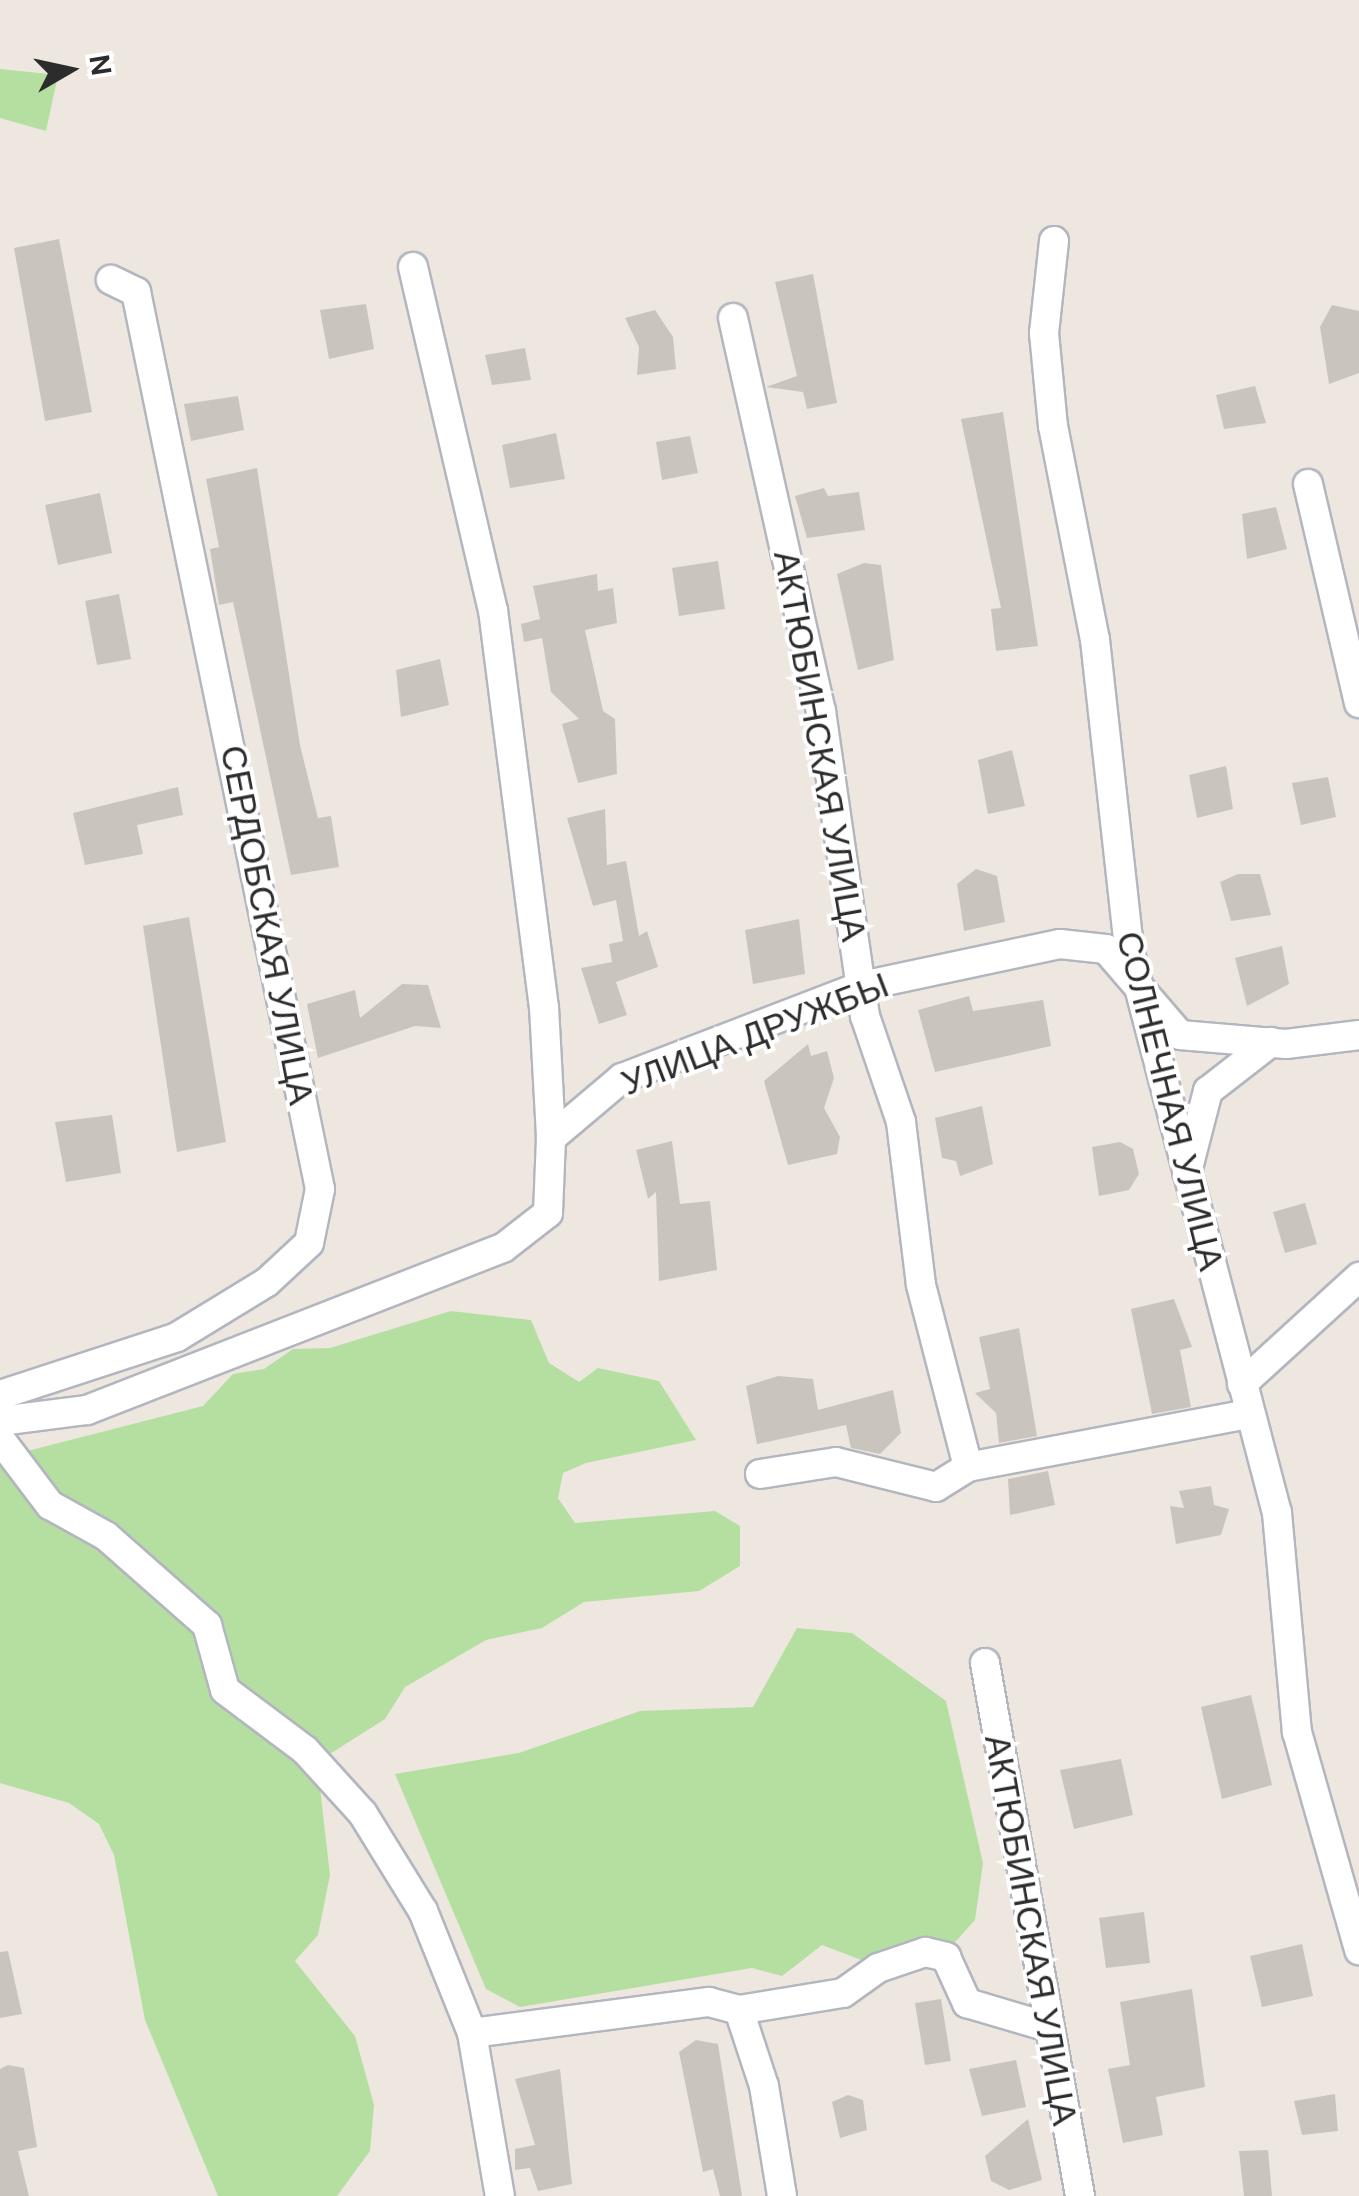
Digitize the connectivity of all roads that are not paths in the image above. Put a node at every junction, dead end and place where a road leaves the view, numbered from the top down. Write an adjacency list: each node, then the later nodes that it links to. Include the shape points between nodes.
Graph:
1 (1054, 242): 8 (street, СОЛНЕЧНАЯ УЛИЦА, via 1044,332 1053,426 1095,640)
2 (414, 267): 11 (street, via 492,610 544,1008)
3 (111, 280): 15 (street, СЕРДОБСКАЯ УЛИЦА, via 136,292 320,1189 309,1243 267,1282 177,1336)
4 (733, 318): 7 (street, АКТЮБИНСКАЯ УЛИЦА, via 821,711)
5 (1308, 484): 6 (street)
6 (1359, 703)
7 (862, 986): 8 (street, УЛИЦА ДРУЖБЫ, via 1060,944 1106,949); 11 (street, УЛИЦА ДРУЖБЫ, via 622,1078); 19 (street, АКТЮБИНСКАЯ УЛИЦА, via 902,1122 921,1284)
8 (1137, 987): 10 (street, УЛИЦА ДРУЖБЫ, via 1180,1035); 12 (street, СОЛНЕЧНАЯ УЛИЦА)
9 (1359, 1035): 10 (street, УЛИЦА ДРУЖБЫ)
10 (1271, 1042): 12 (street, via 1208,1091)
11 (551, 1138): 17 (street, via 548,1213 503,1248 87,1410)
12 (1186, 1174): 14 (street, СОЛНЕЧНАЯ УЛИЦА)
13 (1359, 1277): 14 (street)
14 (1242, 1384): 16 (street, СОЛНЕЧНАЯ УЛИЦА)
15 (0, 1395)
16 (1249, 1414): 19 (street); 22 (street, СОЛНЕЧНАЯ УЛИЦА, via 1276,1513 1297,1732)
17 (0, 1421)
18 (0, 1439): 25 (street, via 50,1505 106,1536 207,1624 226,1690 305,1750 363,1814 423,1911)
19 (968, 1466): 20 (street, via 936,1486 836,1462)
20 (760, 1474)
21 (985, 1663): 24 (street, АКТЮБИНСКАЯ УЛИЦА)
22 (1359, 1950)
23 (739, 2010): 24 (street, via 843,1993 878,1968 925,1952 946,1957 968,2004); 25 (street, via 709,2002); 27 (street, via 764,2086)
24 (1048, 2027): 28 (street, АКТЮБИНСКАЯ УЛИЦА)
25 (472, 2034): 26 (street)
26 (500, 2196)
27 (782, 2196)
28 (1080, 2196)

